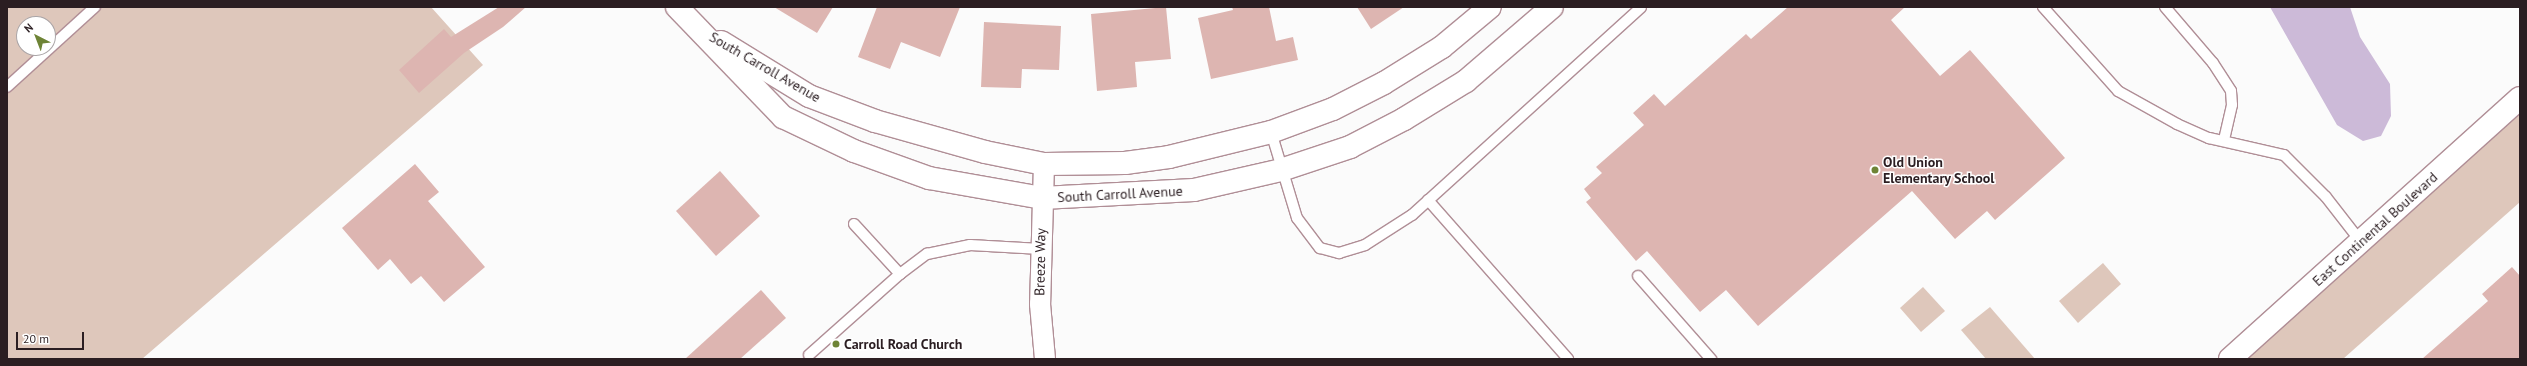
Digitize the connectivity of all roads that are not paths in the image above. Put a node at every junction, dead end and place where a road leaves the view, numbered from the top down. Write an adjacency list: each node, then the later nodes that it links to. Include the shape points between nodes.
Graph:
1 (95, 7): 9 (lane)
2 (677, 7): 8 (main road, South Carroll Avenue)
3 (1490, 7): 11 (main road, South Carroll Avenue, via 1442,47 1384,83 1334,109)
4 (1552, 7): 14 (main road, South Carroll Avenue, via 1466,81 1404,119 1350,147)
5 (1641, 7): 16 (lane)
6 (2043, 7): 12 (lane, via 2118,91 2177,124)
7 (2165, 7): 12 (lane, via 2213,62 2231,91 2232,105)
8 (691, 23): 13 (main road, South Carroll Avenue, via 809,96 875,121); 15 (main road, South Carroll Avenue, via 783,116 854,151 929,178)
9 (7, 87)
10 (2520, 98): 18 (main road, East Continental Boulevard)
11 (1271, 132): 13 (main road, South Carroll Avenue, via 1147,160 1125,163); 14 (lane)
12 (2224, 141): 18 (lane, via 2284,155 2326,197)
13 (1044, 164): 15 (street, Breeze Way)
14 (1281, 170): 15 (main road, South Carroll Avenue, via 1194,190); 16 (lane, via 1297,218 1320,248 1339,253 1365,245 1412,215)
15 (1042, 198): 19 (street, Breeze Way)
16 (1428, 200): 24 (lane)
17 (854, 224): 20 (lane)
18 (2361, 242): 26 (main road, East Continental Boulevard)
19 (1041, 249): 20 (lane, via 970,245 927,254); 23 (street, Breeze Way, via 1040,304)
20 (900, 274): 22 (lane)
21 (1638, 276): 25 (lane)
22 (809, 356)
23 (1045, 359)
24 (1568, 359)
25 (1711, 359)
26 (2230, 359)

